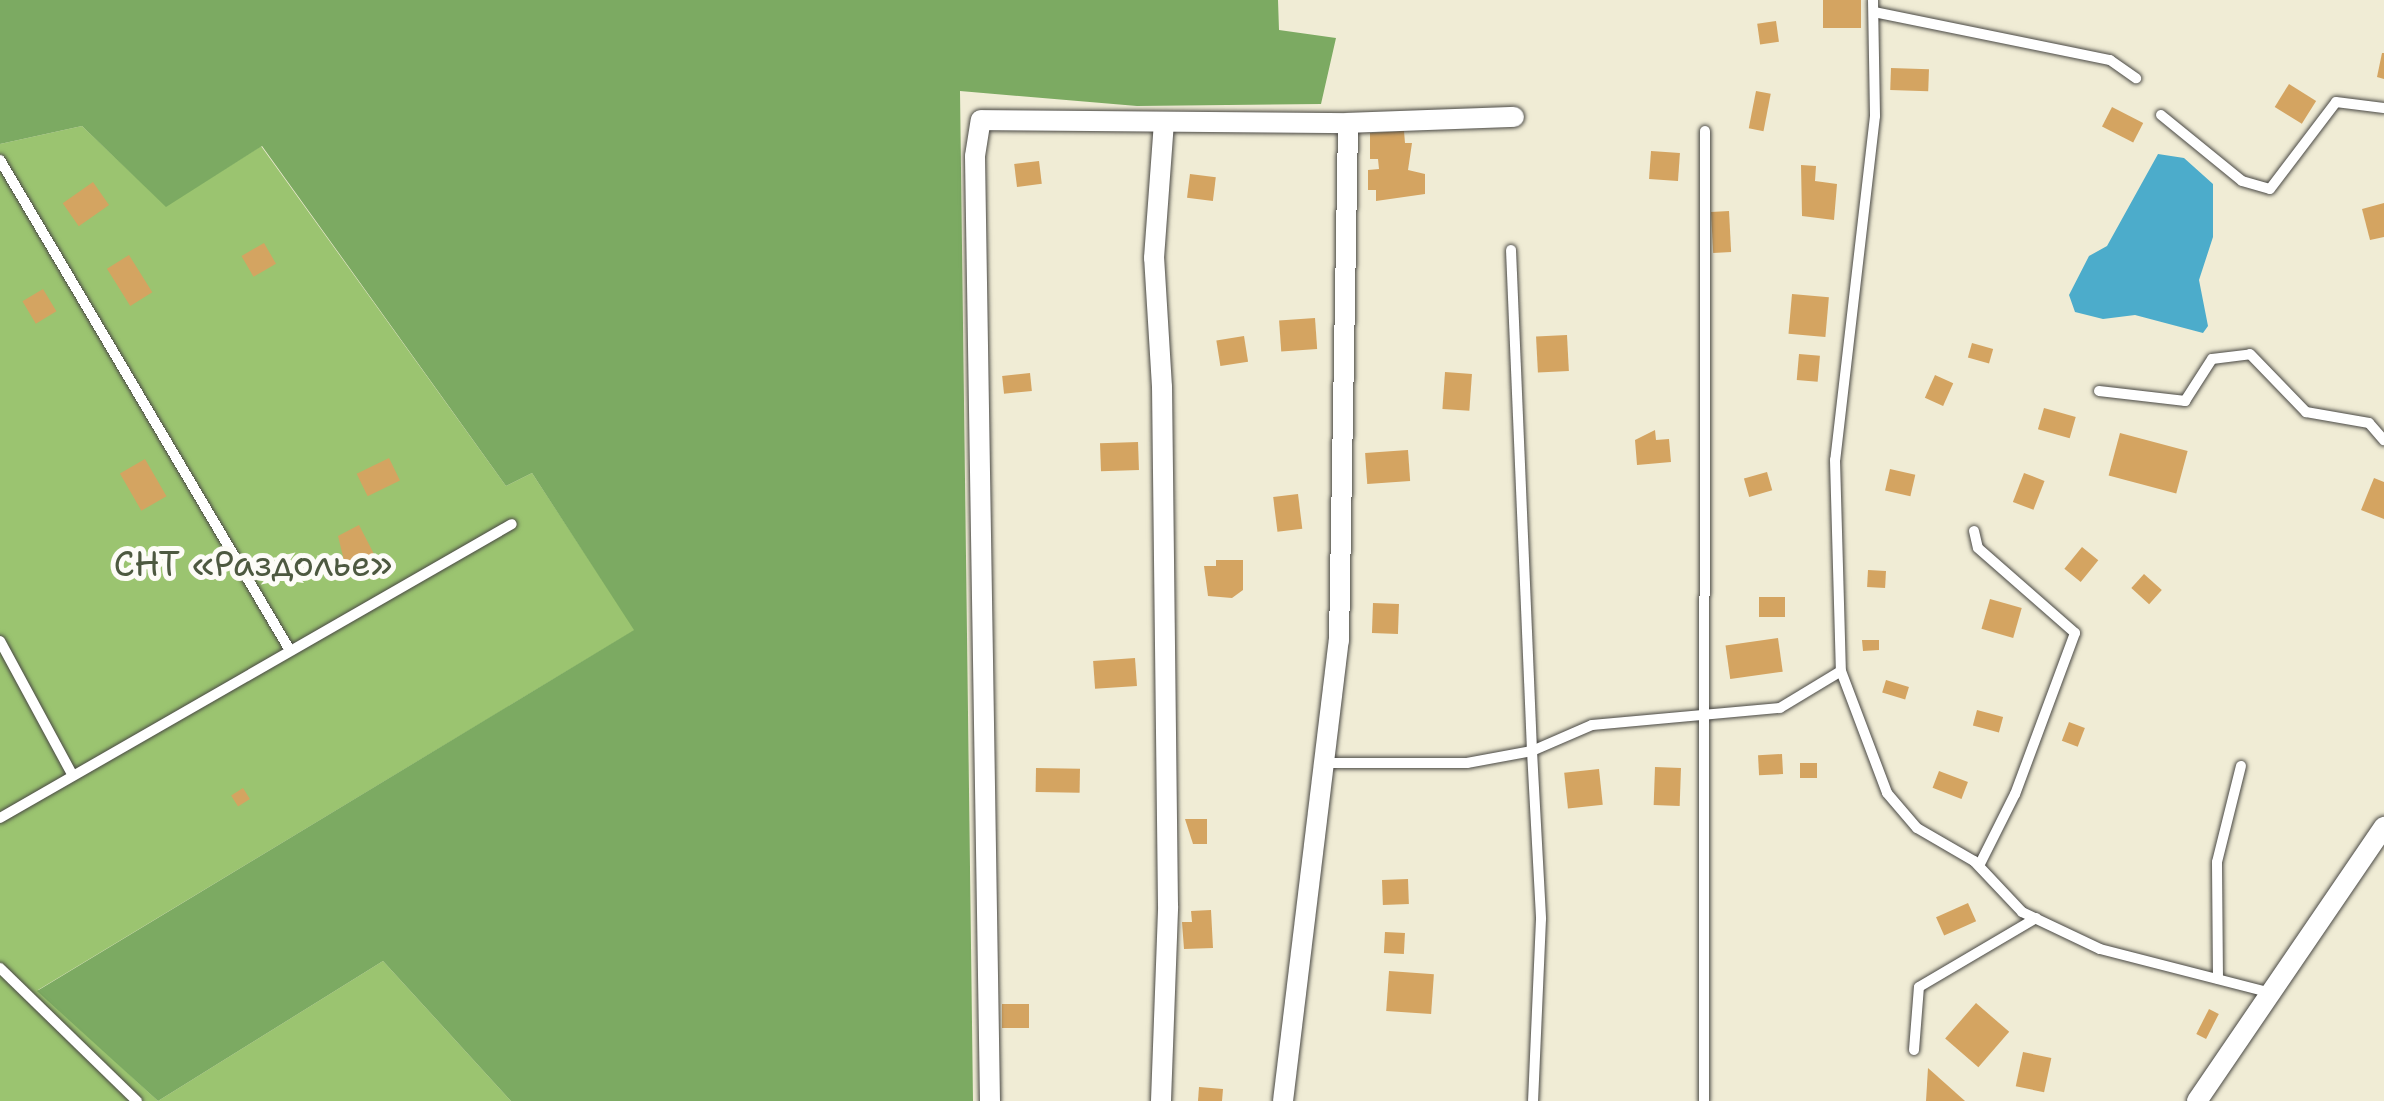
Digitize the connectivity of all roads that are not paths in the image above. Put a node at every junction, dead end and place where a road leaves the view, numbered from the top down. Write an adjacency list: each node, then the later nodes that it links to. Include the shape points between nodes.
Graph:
1 (1873, 6): 2 (lane, via 2110,60); 17 (lane, via 1874,125 1835,460)
2 (2136, 78)
3 (2384, 108): 4 (lane, via 2336,102 2270,189 2242,180)
4 (2161, 115)
5 (1514, 117): 7 (street)
6 (1164, 123): 7 (street); 32 (street, via 981,120); 33 (street, via 1154,258 1162,388 1168,906)
7 (1348, 123): 20 (street, via 1340,641)
8 (1705, 131): 18 (lane)
9 (0, 160): 16 (lane)
10 (1511, 250): 19 (lane)
11 (2099, 390): 12 (lane, via 2185,401 2212,359 2250,354 2306,412 2369,424)
12 (2384, 440)
13 (512, 524): 16 (lane)
14 (1974, 531): 25 (lane, via 1978,548 2075,634 2015,794)
15 (0, 640): 22 (lane)
16 (288, 647): 22 (lane)
17 (1841, 671): 18 (lane, via 1780,708); 25 (lane, via 1886,792 1916,828)
18 (1706, 719): 19 (lane, via 1592,725); 36 (lane)
19 (1532, 751): 20 (lane, via 1467,763); 35 (lane, via 1541,919)
20 (1325, 763): 34 (street)
21 (2241, 766): 28 (lane, via 2218,862)
22 (74, 776): 23 (lane)
23 (0, 818)
24 (2384, 827): 29 (street)
25 (1979, 866): 26 (lane)
26 (2036, 918): 28 (lane, via 2100,950); 30 (lane, via 1919,987)
27 (0, 968): 31 (lane)
28 (2218, 980): 29 (lane)
29 (2267, 992): 37 (street)
30 (1914, 1050)
31 (137, 1101)
32 (990, 1101)
33 (1161, 1101)
34 (1283, 1101)
35 (1532, 1101)
36 (1704, 1101)
37 (2197, 1101)

